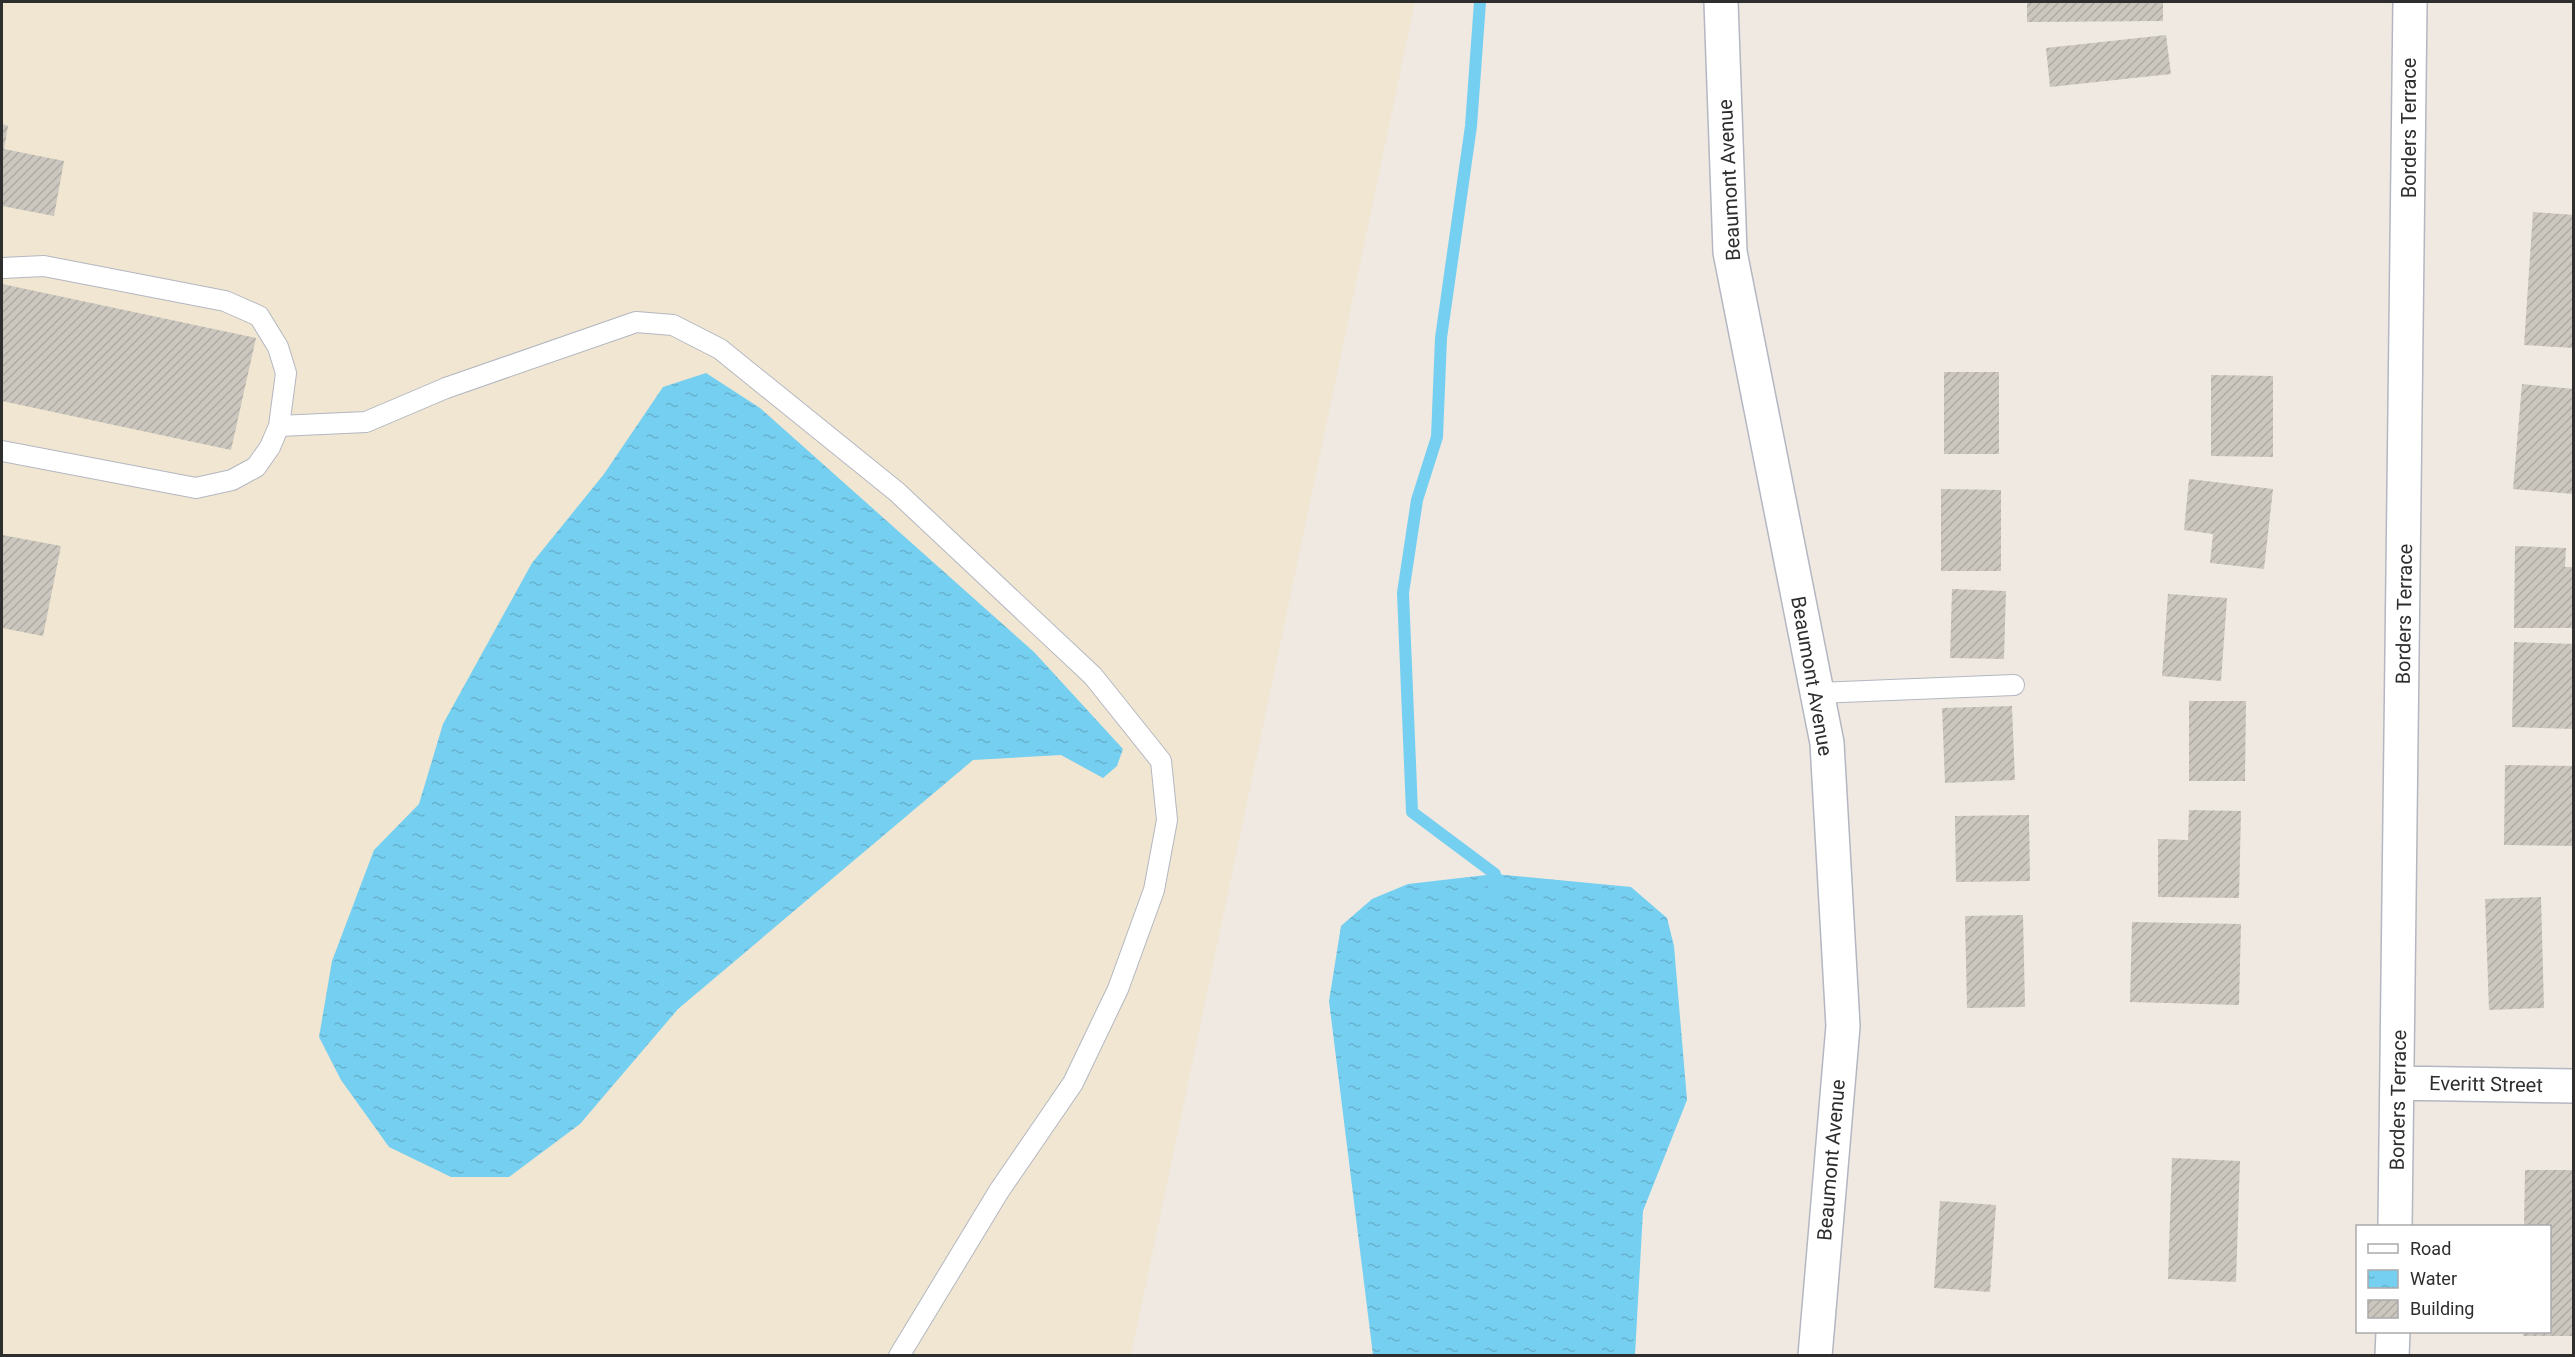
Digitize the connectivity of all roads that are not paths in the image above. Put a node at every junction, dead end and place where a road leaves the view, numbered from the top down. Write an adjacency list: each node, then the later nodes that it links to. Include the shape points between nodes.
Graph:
1 (1721, 2): 7 (street, Beaumont Avenue, via 1730,252)
2 (2410, 2): 8 (street, Borders Terrace)
3 (2, 268): 4 (lane, via 44,266 225,301 259,316 278,347 286,373)
4 (279, 426): 5 (lane, via 256,467 232,480 196,488); 12 (lane, via 366,422 446,388 636,322 673,325 720,349 897,492 1093,676 1161,761 1167,820 1154,890 1118,989 1073,1083 999,1191)
5 (2, 451)
6 (2014, 685): 7 (lane)
7 (1816, 693): 13 (street, Beaumont Avenue, via 1827,743 1843,1026)
8 (2398, 1083): 9 (street, Everitt Street); 10 (street, Borders Terrace)
9 (2574, 1086)
10 (2395, 1225)
11 (2393, 1333): 14 (street)
12 (899, 1356)
13 (1815, 1356)
14 (2392, 1356)

